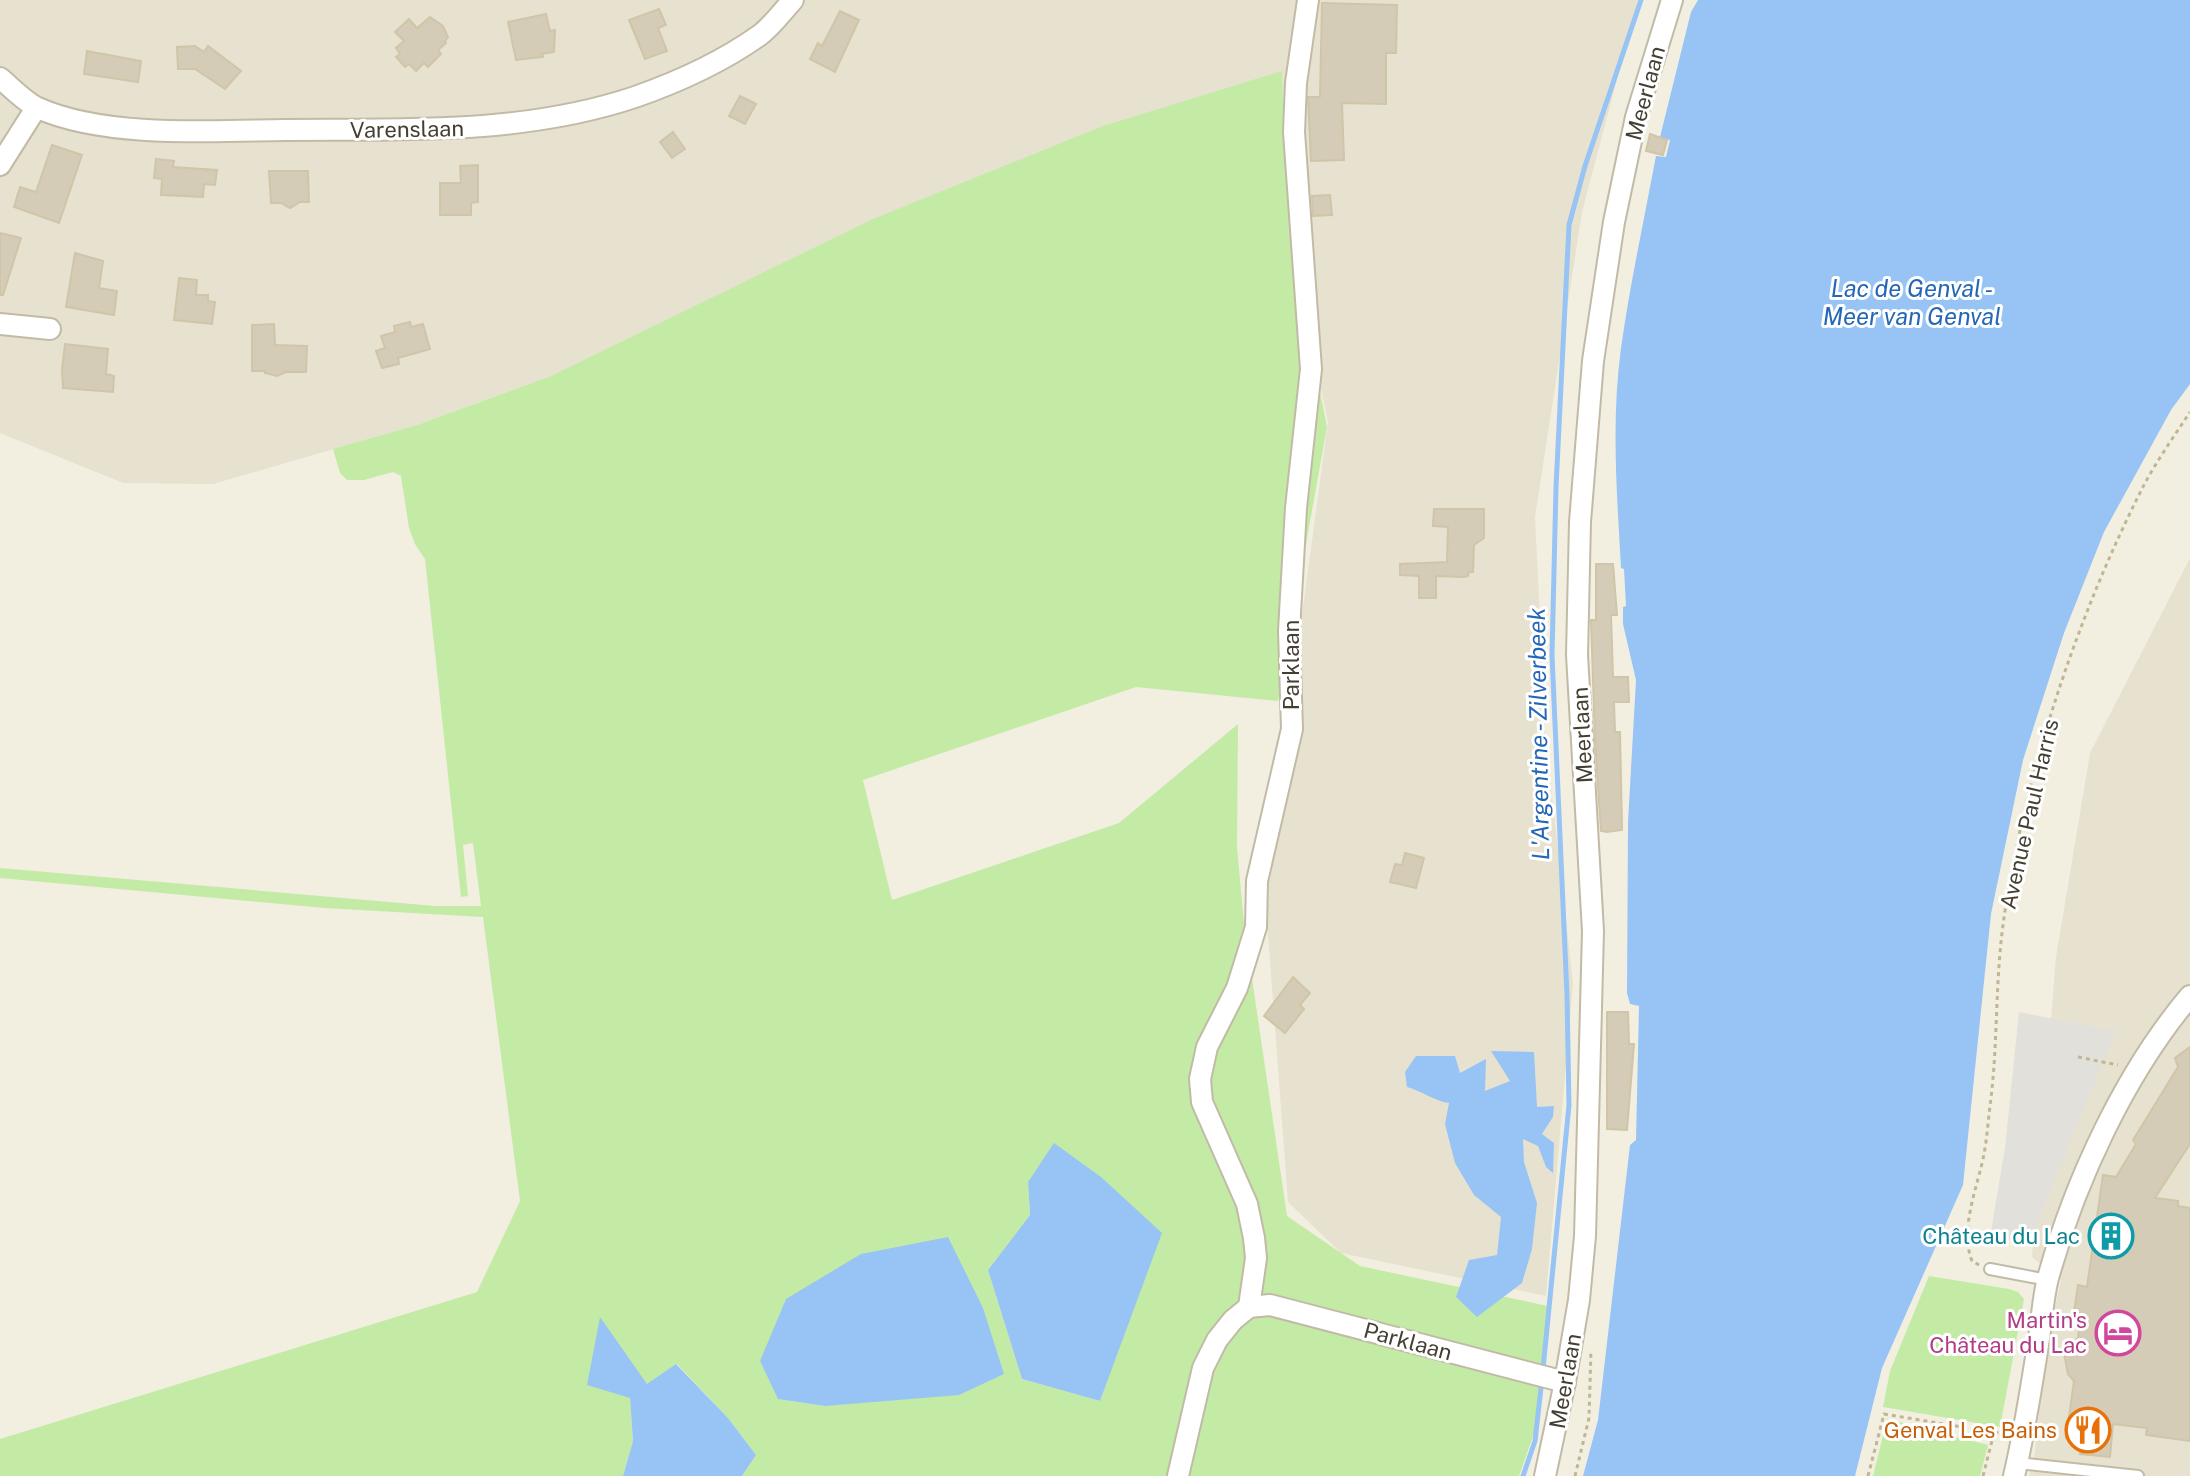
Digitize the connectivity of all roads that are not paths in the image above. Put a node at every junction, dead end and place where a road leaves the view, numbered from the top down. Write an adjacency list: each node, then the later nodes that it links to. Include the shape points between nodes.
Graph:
1 (793, 0): 5 (street, Varenslaan, via 762,33 700,71 634,97 557,117 478,128 139,129 87,123)
2 (1308, 0): 12 (street, Parklaan, via 1294,132 1311,369 1289,631 1292,729 1257,881 1256,927 1237,988 1207,1047 1200,1079 1202,1102 1247,1204 1256,1258)
3 (1672, 0): 13 (street, Meerlaan, via 1636,117 1593,361 1577,655 1593,931 1585,1236 1579,1300)
4 (0, 78): 5 (street, Varenslaan)
5 (36, 108): 6 (street)
6 (0, 165)
7 (0, 324): 8 (street)
8 (50, 329)
9 (2190, 996): 11 (street, via 2139,1070 2095,1152)
10 (1990, 1269): 11 (lane)
11 (2048, 1280): 14 (street)
12 (1249, 1307): 13 (street, Parklaan, via 1270,1305); 15 (street, via 1217,1340 1203,1368)
13 (1560, 1381): 16 (street, Meerlaan)
14 (2016, 1469): 17 (lane)
15 (1178, 1476)
16 (1545, 1476)
17 (2138, 1476)

